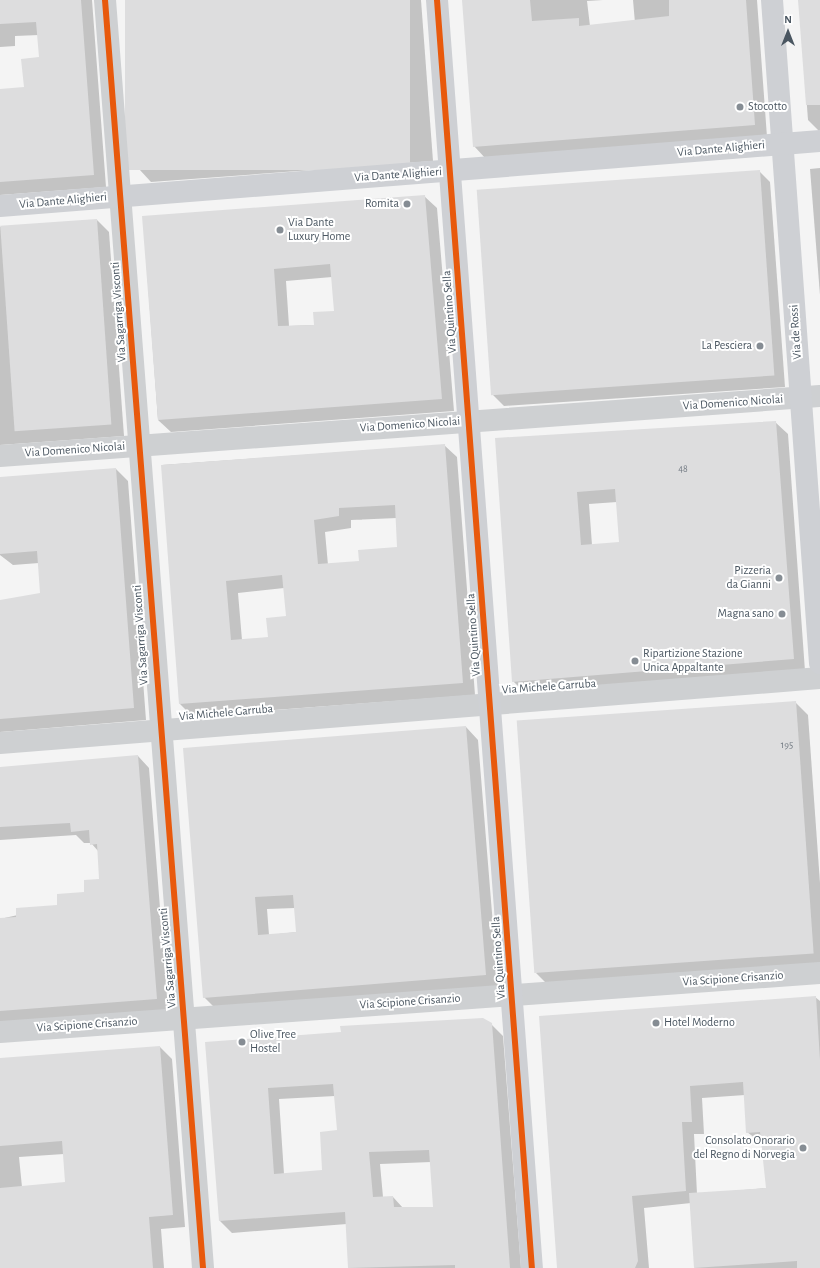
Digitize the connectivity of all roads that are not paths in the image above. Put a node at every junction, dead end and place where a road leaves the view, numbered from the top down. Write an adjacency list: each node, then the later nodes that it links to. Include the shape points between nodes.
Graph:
1 (106, 0): 7 (street, Via Sagarriga Visconti)
2 (437, 0): 6 (street, Via Quintino Sella)
3 (772, 0): 5 (street, Via de Rossi)
4 (820, 141): 5 (street, Via Dante Alighieri)
5 (782, 144): 6 (street, Via Dante Alighieri); 9 (street, Via de Rossi)
6 (450, 171): 7 (street, Via Dante Alighieri); 10 (street, Via Quintino Sella)
7 (121, 197): 8 (street, Via Dante Alighieri); 11 (street, Via Sagarriga Visconti)
8 (0, 206)
9 (811, 397): 10 (street, Via Domenico Nicolai); 13 (street, Via de Rossi)
10 (469, 421): 11 (street, Via Domenico Nicolai); 15 (street, Via Quintino Sella)
11 (138, 445): 12 (street, Via Domenico Nicolai); 16 (street, Via Sagarriga Visconti)
12 (0, 456)
13 (820, 663)
14 (820, 678): 15 (street, Via Michele Garruba)
15 (491, 703): 16 (street, Via Michele Garruba); 19 (street, Via Quintino Sella)
16 (159, 729): 17 (street, Via Michele Garruba); 20 (street, Via Sagarriga Visconti)
17 (0, 742)
18 (820, 973): 19 (street, Via Scipione Crisanzio)
19 (513, 994): 20 (street, Via Scipione Crisanzio); 23 (street, Via Quintino Sella)
20 (184, 1018): 21 (street, Via Scipione Crisanzio); 22 (street, Via Sagarriga Visconti)
21 (0, 1032)
22 (203, 1268)
23 (532, 1268)

